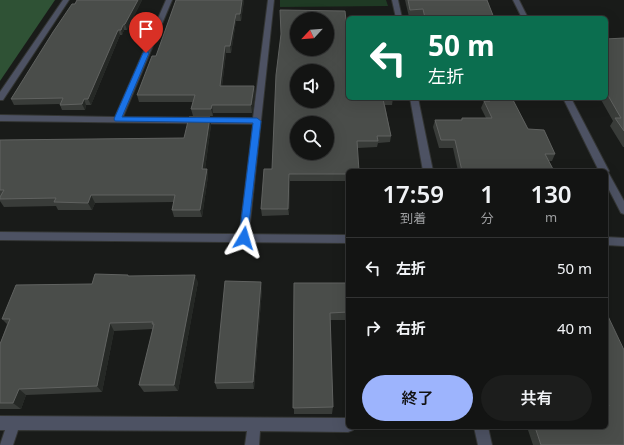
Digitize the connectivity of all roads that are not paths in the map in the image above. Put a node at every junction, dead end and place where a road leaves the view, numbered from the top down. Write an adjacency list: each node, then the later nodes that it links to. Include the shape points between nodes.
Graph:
1 (66, 0): 8 (street)
2 (169, 0): 12 (street)
3 (271, 0): 13 (street)
4 (395, 0): 6 (street)
5 (516, 0): 7 (street)
6 (399, 16)
7 (524, 16)
8 (0, 98)
9 (414, 100): 14 (street)
10 (568, 100): 15 (street)
11 (0, 118): 12 (street)
12 (118, 119): 13 (street)
13 (257, 121): 19 (street)
14 (428, 169)
15 (603, 169)
16 (608, 179): 17 (street)
17 (624, 210)
18 (0, 236): 19 (street)
19 (244, 238): 20 (street)
20 (346, 239)
21 (608, 242): 22 (street)
22 (624, 242)
23 (0, 423): 24 (street)
24 (14, 423): 25 (street); 28 (street)
25 (254, 425): 26 (street); 29 (street)
26 (346, 425)
27 (481, 429): 30 (street)
28 (6, 445)
29 (252, 445)
30 (485, 445)

